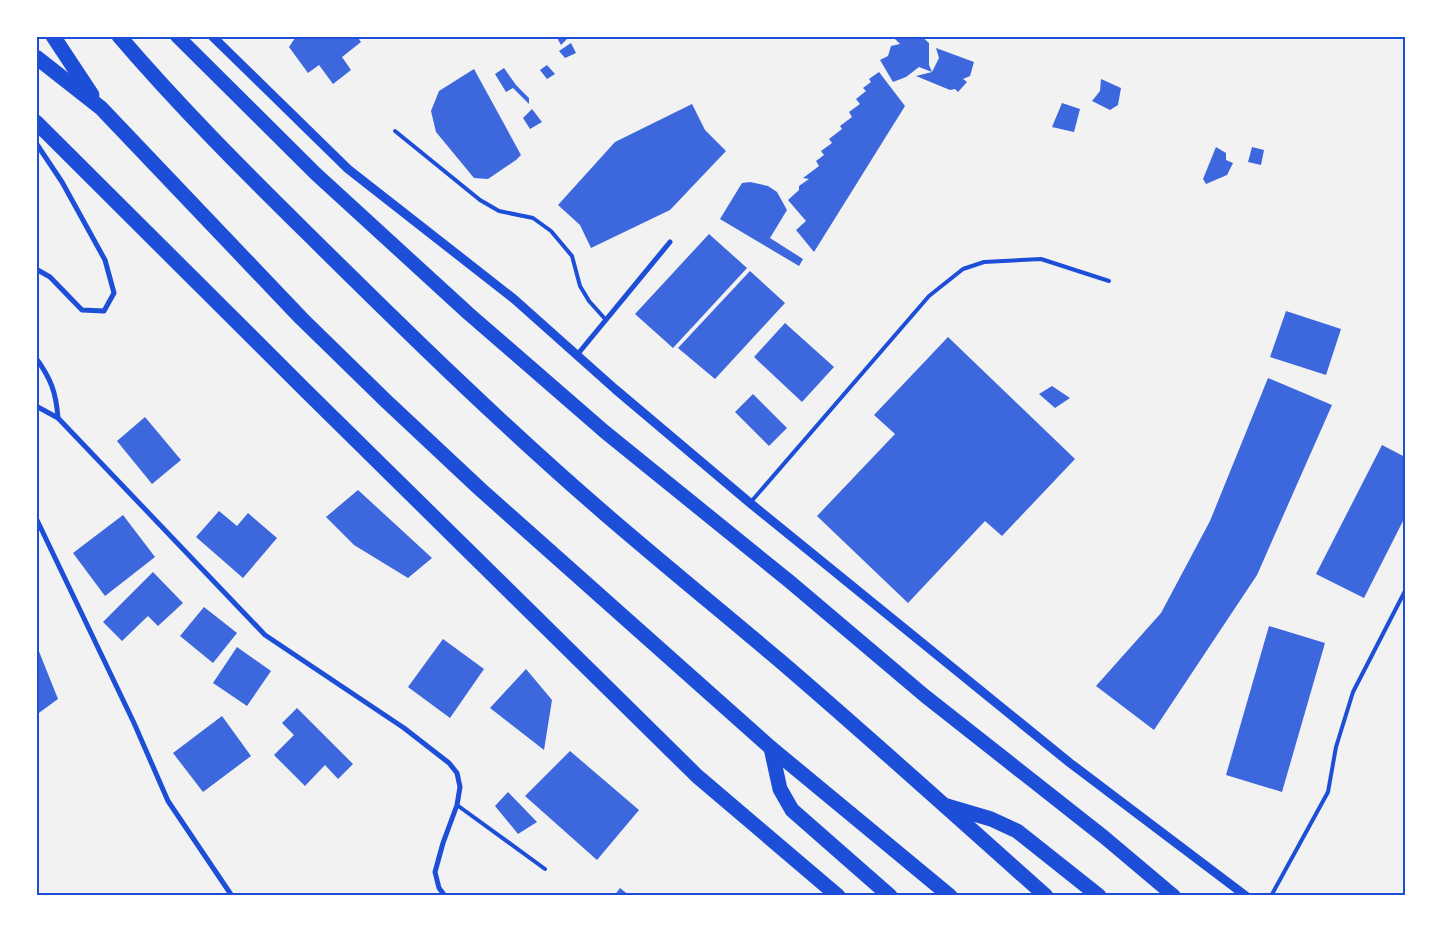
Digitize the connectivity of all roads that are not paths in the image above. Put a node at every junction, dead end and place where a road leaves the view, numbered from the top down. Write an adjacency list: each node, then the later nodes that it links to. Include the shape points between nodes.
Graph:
1 (53, 36): 6 (highway)
2 (119, 36): 22 (highway, via 220,148 511,430)
3 (177, 36): 32 (highway, via 316,174 469,314 605,432)
4 (212, 36): 14 (street, via 348,169 514,299)
5 (36, 57): 6 (highway)
6 (101, 108): 21 (highway, via 301,318 386,401)
7 (36, 122): 27 (highway, via 697,776)
8 (395, 131): 13 (lane, via 480,200 499,210 533,218 551,231 572,256 580,286)
9 (36, 143): 11 (street, via 62,182 105,260 114,293 104,311 82,310 50,277)
10 (670, 242): 13 (street)
11 (36, 268)
12 (1109, 282): 18 (lane, via 1041,259 984,262 963,269 929,296)
13 (606, 320): 14 (street)
14 (576, 356): 18 (street)
15 (36, 358): 17 (street, via 49,375 56,396)
16 (36, 406): 17 (street)
17 (58, 418): 23 (street, via 265,635 397,722 449,763 457,773 460,788)
18 (750, 503): 33 (street, via 1070,763)
19 (36, 518): 25 (street, via 134,722 168,801)
20 (1405, 591): 34 (lane, via 1353,692 1336,747 1328,792)
21 (771, 748): 28 (highway, via 780,789 792,810); 29 (highway)
22 (942, 804): 30 (highway); 31 (highway, via 1017,831)
23 (457, 805): 24 (lane); 26 (street, via 436,872 439,888)
24 (545, 869)
25 (232, 896)
26 (445, 896)
27 (838, 896)
28 (890, 896)
29 (950, 896)
30 (1046, 896)
31 (1098, 896)
32 (1174, 896)
33 (1246, 896)
34 (1271, 896)

